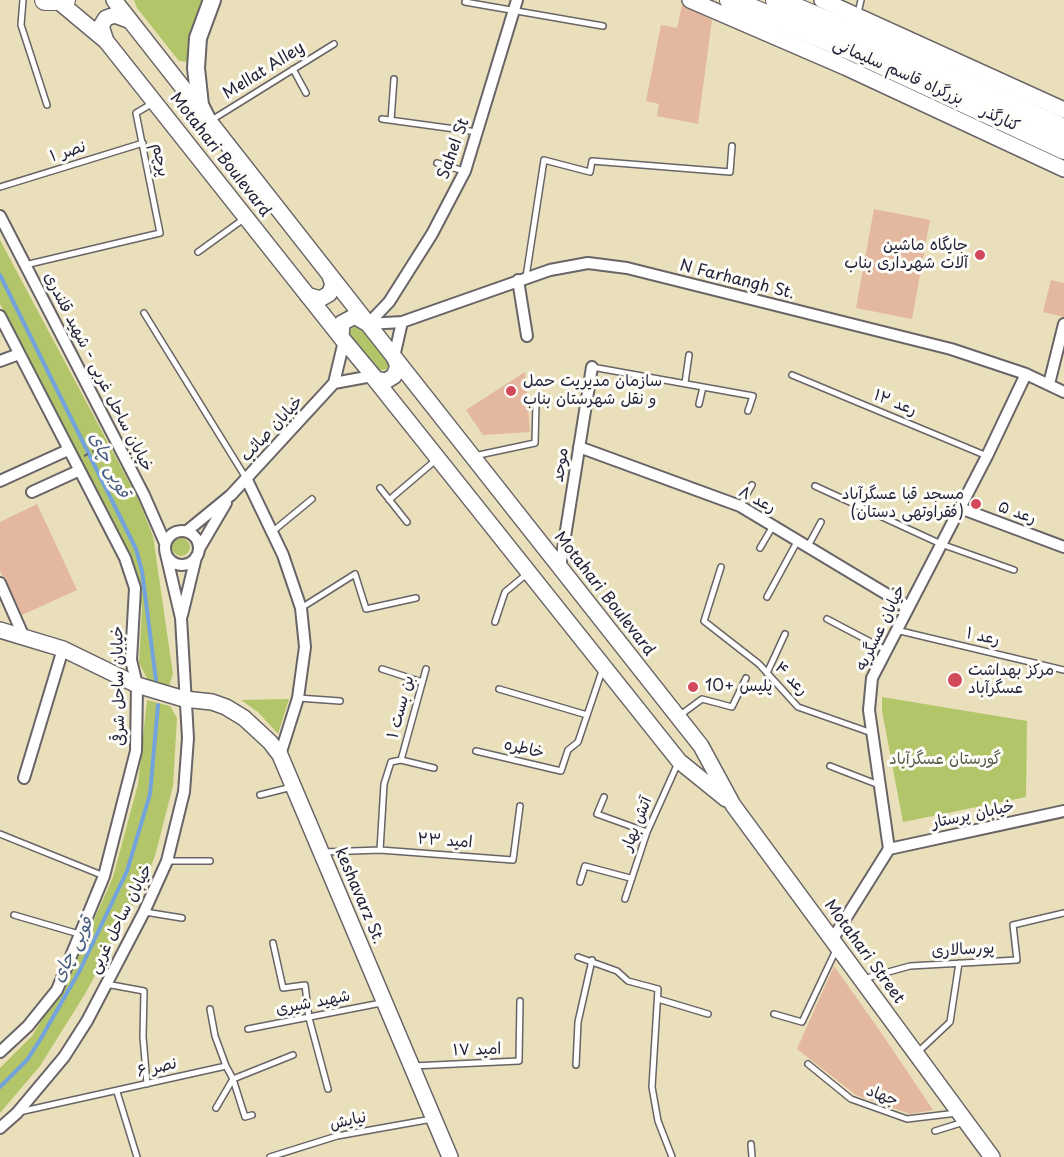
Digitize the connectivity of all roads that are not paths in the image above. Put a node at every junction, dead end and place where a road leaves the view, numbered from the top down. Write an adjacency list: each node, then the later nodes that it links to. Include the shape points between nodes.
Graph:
1 (23, 0): 21 (lane, via 21,25)
2 (56, 0): 15 (main road, Motahari Boulevard)
3 (114, 0): 13 (main road, Motahari Boulevard)
4 (212, 0): 25 (main road, via 198,38 196,68 200,105)
5 (690, 0): 32 (main road, کنارگذر)
6 (730, 0): 30 (highway, بزرگراه قاسم سلیمانی, via 851,50)
7 (776, 0): 26 (highway)
8 (822, 0): 12 (main road, کنارگذر)
9 (861, 0): 12 (lane)
10 (465, 2): 11 (lane)
11 (515, 5): 14 (lane); 27 (street, Sahel St)
12 (858, 16): 22 (main road, کنارگذر)
13 (128, 20): 15 (main road, via 115,15 106,18 101,31); 25 (main road, Motahari Boulevard)
14 (603, 26)
15 (106, 40): 20 (main road, Motahari Boulevard)
16 (333, 45): 17 (lane, Mellat Alley)
17 (293, 69): 19 (lane); 25 (lane, Mellat Alley)
18 (394, 79): 24 (lane)
19 (306, 93)
20 (154, 102): 28 (lane, پرچم, via 136,112); 36 (main road, Motahari Boulevard)
21 (47, 105)
22 (1064, 110)
23 (382, 119): 24 (lane)
24 (391, 120): 27 (lane)
25 (208, 122): 39 (main road, Motahari Boulevard)
26 (1064, 129)
27 (477, 132): 33 (street, Sahel St)
28 (143, 143): 34 (lane, نصر ۱); 38 (lane, پرچم, via 160,234)
29 (732, 146): 40 (lane, via 730,171 592,160 591,172 544,160)
30 (1064, 148)
31 (437, 164): 33 (lane)
32 (1064, 169)
33 (465, 171): 45 (street, Sahel St, via 432,234 395,292)
34 (0, 187)
35 (0, 216): 38 (street, خیابان ساحل غربی - شهید قلندری)
36 (246, 217): 37 (lane); 41 (main road, Motahari Boulevard)
37 (198, 252)
38 (26, 265): 93 (street, خیابان ساحل غربی - شهید قلندری, via 116,440)
39 (330, 276): 41 (main road, via 333,285 329,294 320,298); 45 (main road, Motahari Boulevard)
40 (522, 279): 44 (street, N Farhangh St.); 47 (street); 54 (street, N Farhangh St., via 588,263 627,268 951,349)
41 (307, 295): 48 (main road, Motahari Boulevard)
42 (144, 313): 73 (lane)
43 (0, 316): 49 (street, خیابان ساحل شرقی)
44 (402, 322): 45 (street, N Farhangh St.); 51 (street)
45 (368, 324): 48 (main road, via 360,317 346,319 340,332); 51 (main road, Motahari Boulevard)
46 (1064, 324): 59 (street)
47 (527, 336)
48 (344, 341): 56 (main road, Motahari Boulevard); 57 (street, خیابان صائب)
49 (19, 354): 52 (street); 68 (street, خیابان ساحل شرقی)
50 (689, 355): 58 (lane)
51 (394, 357): 56 (main road, via 398,366 394,375 381,381); 62 (main road, Motahari Boulevard)
52 (0, 361)
53 (592, 366): 58 (lane); 67 (street, موحد)
54 (1026, 374): 59 (street, N Farhangh St.); 70 (street, خیابان عسگریه)
55 (792, 375): 70 (lane, رعد ۱۲)
56 (372, 376): 57 (street); 66 (main road)
57 (334, 383): 73 (street, خیابان صائب)
58 (685, 383): 60 (lane)
59 (1049, 384): 61 (street, N Farhangh St.)
60 (703, 387): 64 (lane); 65 (lane, via 753,396)
61 (1064, 392)
62 (428, 400): 66 (main road, via 420,395 410,397 403,409); 69 (main road, Motahari Boulevard)
63 (536, 403): 69 (lane, via 535,443)
64 (699, 404)
65 (748, 411)
66 (406, 418): 71 (main road)
67 (579, 447): 82 (street, رعد ۸); 96 (street, موحد)
68 (68, 450): 72 (street, خیابان ساحل شرقی); 74 (street)
69 (472, 456): 96 (main road, Motahari Boulevard)
70 (987, 456): 83 (street, خیابان عسگریه)
71 (438, 458): 81 (lane); 98 (main road)
72 (76, 466): 78 (street); 120 (street, خیابان ساحل شرقی, via 125,558 135,588 131,660)
73 (246, 478): 79 (street, خیابان صائب); 88 (street)
74 (0, 481)
75 (752, 485): 82 (lane)
76 (815, 486): 90 (lane)
77 (380, 488): 81 (lane)
78 (32, 492)
79 (231, 495): 87 (street, خیابان صائب); 94 (street, خیابان صائب)
80 (312, 499): 88 (lane)
81 (389, 500): 84 (lane)
82 (740, 506): 86 (street, رعد ۸)
83 (960, 508): 90 (street, خیابان عسگریه); 91 (street, رعد ۵)
84 (407, 522)
85 (821, 522): 89 (lane)
86 (773, 525): 89 (street, رعد ۸); 92 (lane)
87 (187, 531): 93 (street, via 171,534); 94 (street, via 195,536)
88 (272, 532): 103 (street, via 284,555)
89 (803, 543): 100 (lane); 102 (street, رعد ۸)
90 (941, 544): 97 (lane); 102 (street, خیابان عسگریه)
91 (1064, 547)
92 (760, 548)
93 (166, 549): 94 (street, via 173,562 183,565); 104 (street, خیابان ساحل غربی)
94 (198, 553): 104 (street, خیابان ساحل غربی)
95 (721, 567): 117 (lane, رعد ۴, via 704,621)
96 (560, 568): 126 (main road, Motahari Boulevard)
97 (1014, 570)
98 (529, 573): 106 (lane, via 505,592); 113 (main road)
99 (0, 583): 110 (street)
100 (767, 597)
101 (416, 598): 103 (lane, via 366,609 355,574)
102 (908, 607): 108 (street, خیابان عسگریه)
103 (301, 608): 122 (street, via 306,647)
104 (181, 618): 123 (street, خیابان ساحل غربی)
105 (827, 619): 112 (lane)
106 (495, 622)
107 (0, 630): 110 (main road)
108 (896, 630): 112 (street, خیابان عسگریه); 116 (lane, رعد ۱)
109 (785, 634): 117 (lane)
110 (23, 635): 111 (main road)
111 (63, 649): 120 (main road); 135 (street)
112 (886, 650): 128 (street, خیابان عسگریه, via 870,688)
113 (603, 666): 125 (lane, خاطره); 131 (main road)
114 (382, 669): 119 (lane)
115 (426, 669): 119 (lane, بن بست ۱)
116 (1064, 670)
117 (766, 673): 128 (lane, رعد ۴, via 798,707)
118 (746, 678): 126 (lane, via 732,707 702,699)
119 (422, 682): 132 (lane, بن بست ۱)
120 (137, 685): 123 (main road, keshavarz St.); 150 (street, خیابان ساحل شرقی, via 135,751)
121 (499, 689): 125 (lane)
122 (298, 698): 124 (lane); 130 (street)
123 (184, 699): 130 (main road, keshavarz St., via 212,702 234,711 262,733); 148 (street, خیابان ساحل غربی, via 188,738 184,792)
124 (340, 701)
125 (587, 715): 129 (lane, خاطره, via 578,742 568,750 561,771)
126 (678, 717): 127 (main road, Motahari Boulevard)
127 (690, 733): 131 (main road, via 694,742 690,751); 140 (main road, Motahari Boulevard)
128 (872, 733): 136 (street, خیابان عسگریه)
129 (476, 751)
130 (280, 755): 137 (main road, keshavarz St.)
131 (674, 756): 140 (main road); 143 (lane, آتش بهار)
132 (401, 760): 134 (lane); 146 (lane, بن بست ۱, via 391,762 384,784)
133 (830, 766): 136 (lane)
134 (434, 768)
135 (24, 778)
136 (881, 786): 145 (street, خیابان عسگریه)
137 (294, 787): 138 (lane); 147 (main road, keshavarz St.)
138 (260, 795)
139 (604, 797): 143 (lane, via 597,814)
140 (733, 805): 160 (main road, Motahari Street)
141 (520, 806): 146 (lane, امید ۲۳, via 513,860)
142 (1064, 811): 145 (street, خیابان پرستار)
143 (647, 832): 151 (lane, آتش بهار)
144 (0, 834): 150 (lane)
145 (889, 849): 160 (street)
146 (380, 850): 147 (lane, امید ۲۳)
147 (321, 852): 168 (main road, keshavarz St.)
148 (167, 861): 149 (lane); 154 (street, خیابان ساحل غربی)
149 (210, 861)
150 (104, 876): 158 (street, خیابان ساحل شرقی)
151 (630, 878): 152 (lane, via 585,866); 153 (lane, آتش بهار)
152 (580, 882)
153 (625, 899)
154 (144, 912): 157 (lane); 165 (street, خیابان ساحل غربی)
155 (1064, 913): 163 (lane, پورسالاری, via 1013,926 1017,960)
156 (14, 915): 158 (lane)
157 (182, 918)
158 (80, 934): 174 (street, خیابان ساحل شرقی, via 57,990)
159 (273, 943): 172 (lane, via 283,988 305,985)
160 (835, 943): 164 (main road, Motahari Street); 171 (lane, via 802,1022)
161 (578, 957): 162 (lane)
162 (592, 960): 166 (lane, via 628,981 658,989); 178 (lane, via 578,1022)
163 (959, 963): 164 (lane, پورسالاری, via 910,966); 175 (lane, via 950,1022)
164 (861, 979): 175 (main road, Motahari Street)
165 (106, 984): 182 (lane, via 144,991); 186 (street, خیابان ساحل غربی, via 63,1057)
166 (658, 999): 170 (lane); 196 (lane, via 652,1087 658,1121)
167 (520, 1001): 180 (lane, امید ۱۷, via 519,1061)
168 (384, 1002): 172 (lane, شهید شیری); 180 (main road, keshavarz St.)
169 (210, 1009): 179 (lane)
170 (708, 1014)
171 (774, 1014)
172 (309, 1018): 173 (lane, شهید شیری); 183 (lane)
173 (248, 1029)
174 (1, 1051)
175 (916, 1054): 188 (main road, Motahari Street)
176 (293, 1055): 181 (lane)
177 (808, 1064): 188 (lane, جهاد, via 851,1099 907,1119)
178 (576, 1065)
179 (226, 1066): 181 (lane); 182 (lane, نصر ۶)
180 (411, 1066): 189 (main road, keshavarz St.)
181 (233, 1079): 185 (lane); 187 (lane, via 244,1117)
182 (147, 1084): 184 (lane, نصر ۶)
183 (328, 1089)
184 (117, 1092): 186 (lane, نصر ۶); 193 (lane)
185 (216, 1108)
186 (17, 1113): 190 (street, خیابان ساحل غربی)
187 (252, 1115)
188 (962, 1117): 191 (lane); 198 (main road, Motahari Street)
189 (434, 1119): 194 (lane, نیایش, via 337,1136); 195 (main road, keshavarz St.)
190 (0, 1128)
191 (934, 1131)
192 (751, 1144): 197 (lane)
193 (136, 1157)
194 (270, 1157)
195 (450, 1157)
196 (672, 1157)
197 (752, 1157)
198 (992, 1157)

